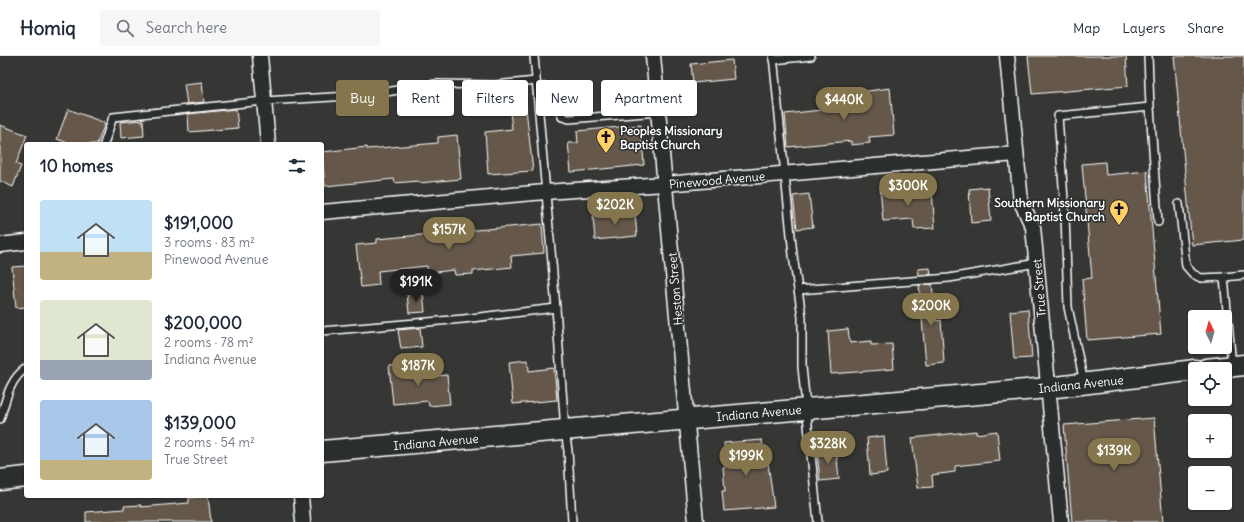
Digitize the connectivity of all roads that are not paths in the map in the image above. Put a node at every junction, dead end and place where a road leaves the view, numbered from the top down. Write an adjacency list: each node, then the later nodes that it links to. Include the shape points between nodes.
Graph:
1 (260, 56): 10 (street)
2 (534, 56): 9 (lane)
3 (653, 56): 8 (street, Heston Street)
4 (811, 56): 7 (lane)
5 (1007, 56): 18 (street, True Street)
6 (1148, 56): 11 (lane)
7 (773, 58): 19 (lane)
8 (655, 80)
9 (536, 84): 10 (lane, via 436,84 367,95)
10 (264, 101): 16 (lane, via 113,117); 17 (street)
11 (1150, 107): 24 (lane); 36 (lane, via 1058,116 1068,307)
12 (539, 116): 21 (lane)
13 (562, 116): 14 (lane, via 569,119)
14 (607, 116)
15 (658, 116): 20 (street, Heston Street)
16 (105, 142)
17 (268, 142)
18 (1016, 154): 19 (street, Pinewood Avenue); 27 (street, True Street, via 1021,202 1033,227)
19 (786, 174): 20 (street, Pinewood Avenue); 30 (lane)
20 (665, 184): 21 (street, Pinewood Avenue); 40 (street, Heston Street)
21 (545, 192): 23 (street, Pinewood Avenue); 31 (lane)
22 (1178, 204): 29 (lane, via 1186,266 1201,278)
23 (324, 212)
24 (1158, 222)
25 (24, 242): 26 (street)
26 (0, 245)
27 (1037, 263): 30 (lane, via 949,278); 37 (street, True Street)
28 (1244, 275): 29 (lane)
29 (1224, 277): 33 (lane)
30 (798, 290): 38 (lane)
31 (556, 308): 32 (lane); 41 (lane)
32 (324, 331)
33 (1238, 365)
34 (24, 369): 39 (lane, via 10,386)
35 (1188, 371): 36 (street, Indiana Avenue)
36 (1084, 384): 37 (street, Indiana Avenue)
37 (1048, 388): 38 (street, Indiana Avenue); 50 (street, True Street)
38 (807, 408): 40 (street, Indiana Avenue); 49 (lane)
39 (0, 419)
40 (687, 420): 41 (street, Indiana Avenue); 48 (street, Heston Street)
41 (565, 430): 42 (street, Indiana Avenue); 47 (lane)
42 (324, 451)
43 (24, 478): 44 (street)
44 (0, 480)
45 (301, 498): 46 (street)
46 (303, 522)
47 (572, 522)
48 (696, 522)
49 (818, 522)
50 (1060, 522)

